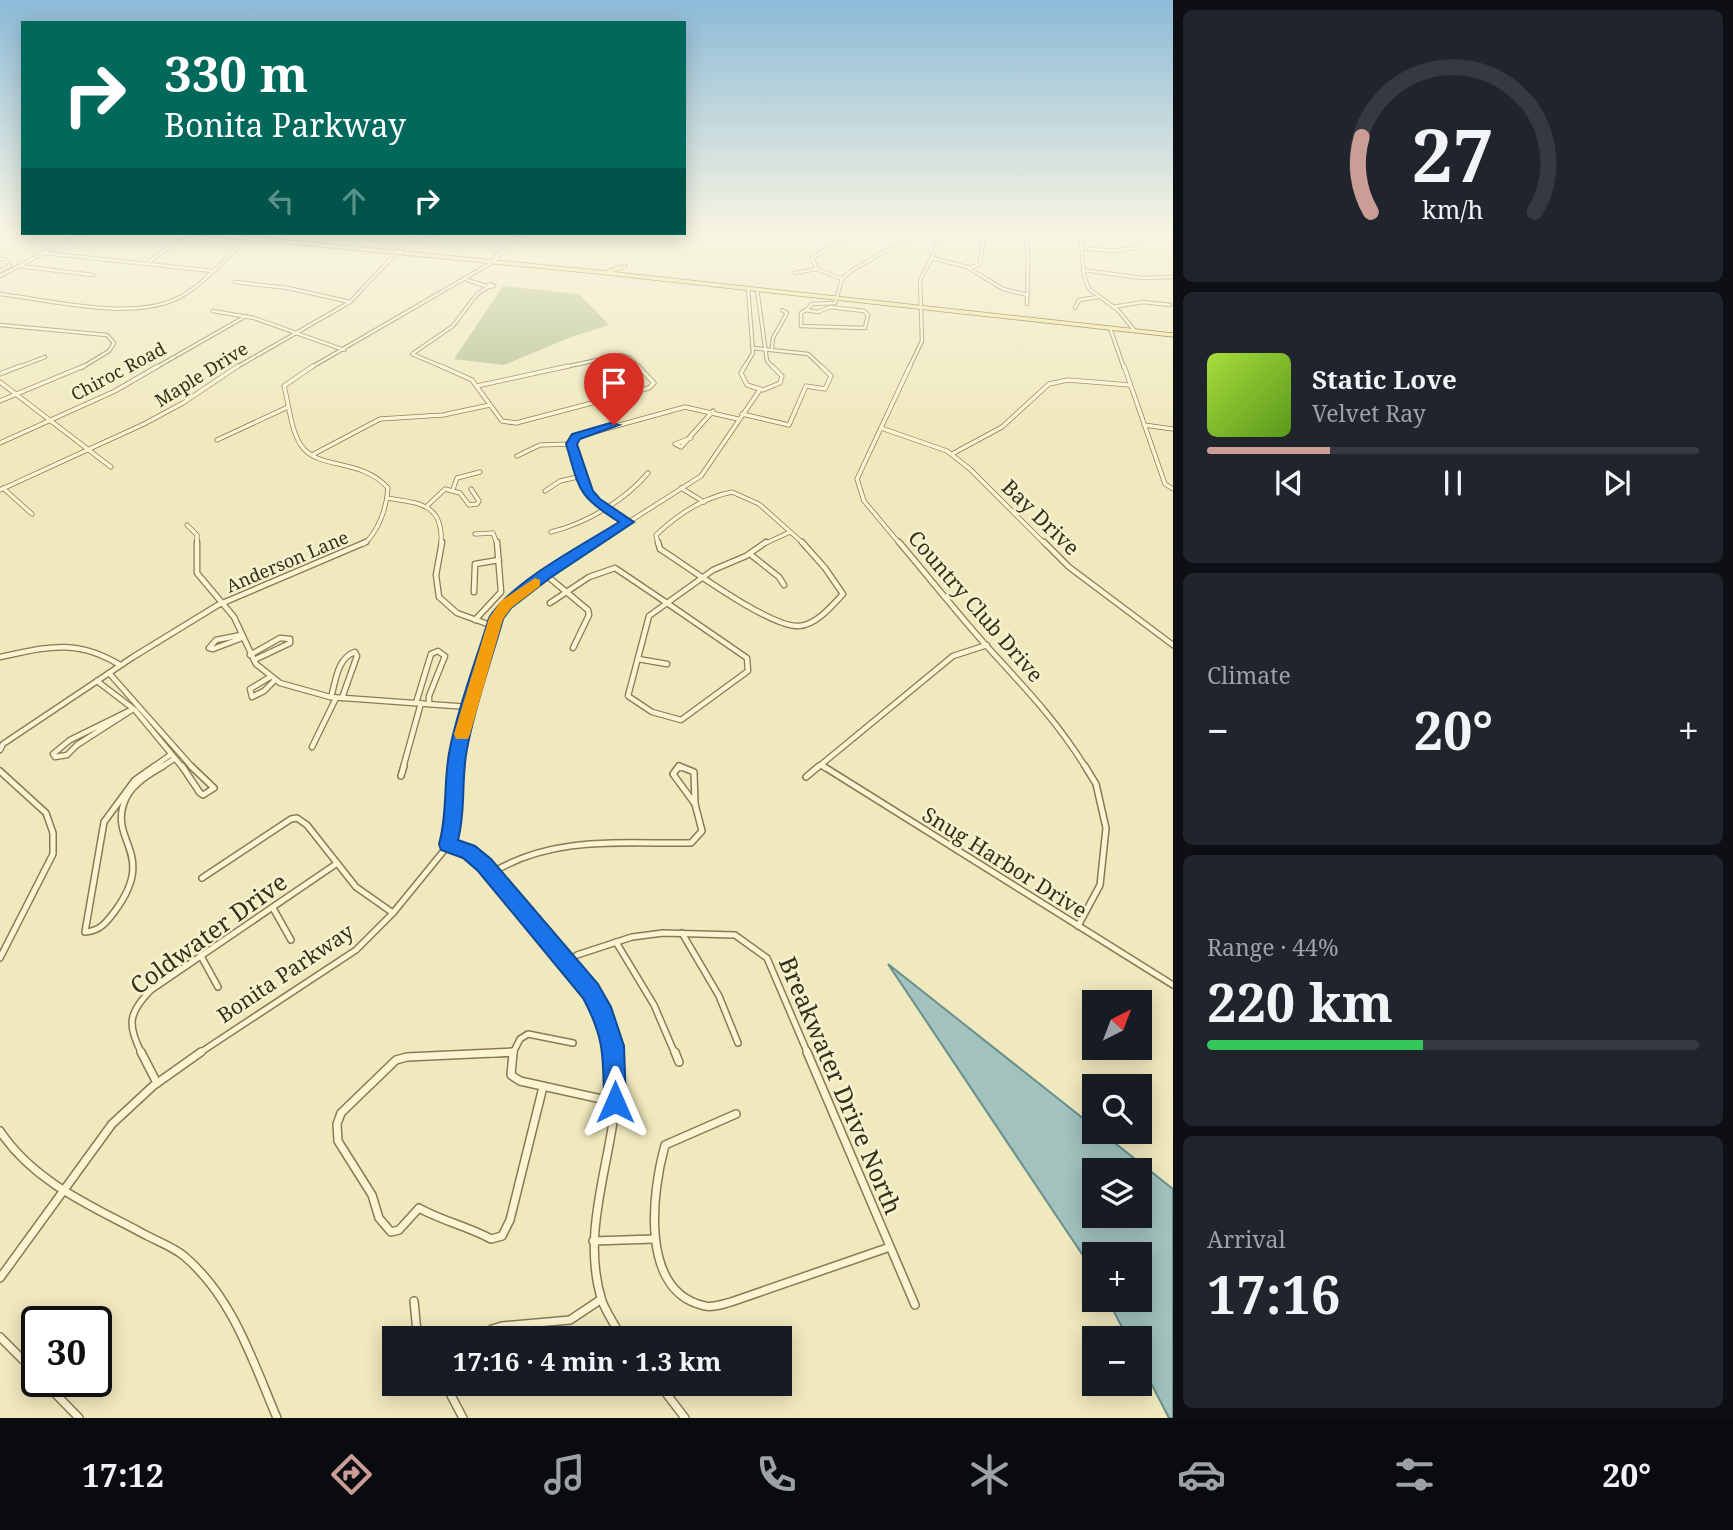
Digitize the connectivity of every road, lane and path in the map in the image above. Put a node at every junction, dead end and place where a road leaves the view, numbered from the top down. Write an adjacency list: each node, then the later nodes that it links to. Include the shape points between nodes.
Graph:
1 (24, 296): 2 (street, via 144,307)
2 (181, 296)
3 (324, 296): 14 (street)
4 (355, 296): 14 (street, Maple Drive)
5 (438, 296): 32 (street)
6 (475, 296): 37 (street, via 453,327 412,353)
7 (749, 296): 29 (street)
8 (757, 296): 30 (street)
9 (820, 296): 13 (main road)
10 (921, 296): 18 (street, Country Club Drive)
11 (1028, 296): 15 (street)
12 (1098, 297): 17 (street); 19 (street, via 1083,298)
13 (837, 298): 18 (main road); 21 (street, via 835,303 812,304)
14 (350, 302): 27 (street, Maple Drive)
15 (1027, 304)
16 (1170, 305): 17 (street, via 1143,302)
17 (1113, 307): 26 (street)
18 (923, 308): 25 (main road); 47 (street, Country Club Drive, via 922,341)
19 (1075, 308)
20 (782, 310): 31 (street, via 787,313)
21 (806, 310): 21 (street, via 830,307 868,315 865,328 818,329 799,324)
22 (212, 311): 23 (street)
23 (246, 316): 27 (street); 45 (street, Chiroc Road, via 115,391)
24 (0, 326): 39 (street, via 107,335 114,343 111,350 92,361)
25 (1110, 328): 26 (main road); 36 (street)
26 (1135, 331): 28 (main road)
27 (296, 332): 32 (street); 53 (street, Maple Drive, via 180,404)
28 (1173, 335)
29 (753, 348): 30 (street); 38 (street, via 741,373 743,381)
30 (765, 348): 31 (street); 38 (street, via 767,361 782,376 773,389)
31 (772, 348): 44 (street, via 808,354 831,376 825,389 806,386 789,425)
32 (344, 350): 42 (street, via 284,386)
33 (45, 357): 34 (street)
34 (0, 374)
35 (0, 382): 39 (street)
36 (1130, 385): 46 (street); 54 (street, via 1073,380 1049,384 1002,427)
37 (477, 386): 41 (street); 41 (street, via 621,355 631,358 654,383 516,423 502,421)
38 (759, 391): 44 (street)
39 (16, 395): 40 (street); 45 (street)
40 (0, 401)
41 (490, 405): 55 (street, via 448,414 380,419)
42 (288, 407): 50 (street); 55 (street, via 298,440)
43 (713, 411): 44 (street); 49 (street); 52 (street, via 678,408 576,437)
44 (740, 417): 61 (street, via 701,476)
45 (51, 421): 51 (street, Chiroc Road); 53 (street)
46 (1144, 425): 48 (street); 62 (street)
47 (881, 429): 54 (street, Bay Drive); 90 (street, Country Club Drive, via 857,479 864,501)
48 (1173, 429)
49 (691, 438)
50 (217, 440)
51 (0, 443)
52 (571, 444): 56 (street, via 540,445); 60 (street)
53 (87, 450): 57 (street); 63 (street, Maple Drive)
54 (952, 454): 91 (street, Bay Drive, via 1069,567)
55 (311, 455): 67 (street, via 380,478 388,488)
56 (517, 456)
57 (111, 467)
58 (480, 472): 64 (street, via 457,478)
59 (648, 473): 70 (street)
60 (582, 477): 66 (street, via 560,481); 70 (street, via 587,492)
61 (681, 488): 68 (street); 72 (street)
62 (1170, 488)
63 (1, 489): 71 (street)
64 (453, 489): 65 (street, via 472,506 479,501); 69 (street, via 441,490)
65 (471, 489)
66 (545, 491)
67 (387, 498): 69 (street); 85 (street, Anderson Lane, via 364,544)
68 (704, 502): 74 (street, via 723,493 746,494); 80 (street, via 656,535 660,549)
69 (427, 506): 87 (street, via 437,515 444,538 435,574 436,593 445,606)
70 (603, 507): 72 (street); 75 (street, via 565,530)
71 (32, 514)
72 (628, 522): 79 (street)
73 (187, 525): 85 (street, via 197,535 195,569)
74 (790, 531): 77 (street); 80 (street, via 832,575 842,594 814,619 798,626 785,625)
75 (551, 532)
76 (475, 534): 78 (street, via 495,534)
77 (750, 554): 80 (street); 81 (street)
78 (499, 560): 82 (street, via 475,564); 87 (street, via 501,592)
79 (545, 575): 83 (street); 88 (street, via 506,605)
80 (705, 576): 84 (street)
81 (784, 585)
82 (474, 592)
83 (567, 592): 84 (street, via 589,577 615,568); 86 (street); 92 (street, via 581,601 589,615)
84 (669, 601): 95 (street, via 649,616); 95 (street, via 741,652 750,665 748,671 681,720 636,704 628,696)
85 (225, 602): 89 (street); 97 (street, Anderson Lane)
86 (550, 603)
87 (475, 620): 88 (street)
88 (493, 626): 105 (street)
89 (242, 636): 89 (street, via 216,640 209,648 213,649); 94 (street)
90 (986, 645): 110 (street, via 953,656); 121 (street, Country Club Drive, via 1068,739 1096,784 1106,828 1100,885)
91 (1173, 645)
92 (573, 648)
93 (0, 657): 97 (street, via 75,645 100,651)
94 (252, 658): 94 (street, via 285,647 290,639 280,638); 99 (street)
95 (638, 659): 96 (street)
96 (667, 664)
97 (120, 665): 98 (street, Anderson Lane)
98 (109, 673): 100 (street, Anderson Lane); 109 (street, via 214,788 204,795 198,793)
99 (272, 678): 99 (street, via 264,691 252,697 250,689); 101 (street, via 285,687)
100 (97, 681): 106 (street, via 117,692); 108 (street, Anderson Lane)
101 (333, 697): 102 (street); 102 (street, via 343,658 355,652); 107 (street)
102 (342, 698): 103 (street)
103 (418, 703): 104 (street); 104 (street, via 431,654 438,651 445,656); 112 (street)
104 (429, 704): 105 (street)
105 (469, 707): 115 (street, via 454,776)
106 (133, 709): 106 (street, via 66,755 55,757 70,740); 109 (street)
107 (312, 747)
108 (0, 750)
109 (172, 757): 109 (street, via 124,800 124,830 134,857 131,886 102,927 85,932 104,822 135,780)
110 (821, 765): 113 (street); 121 (street, Snug Harbor Drive)
111 (0, 771): 126 (street, via 46,813 53,833 53,854)
112 (401, 776)
113 (806, 777)
114 (695, 804): 114 (street, via 694,772 679,766 675,779); 117 (street, via 702,831 691,843 555,846 512,858)
115 (448, 844): 117 (street, via 469,852); 120 (street, Bonita Parkway)
116 (336, 864): 118 (street, via 297,818); 119 (street, Coldwater Drive); 120 (street, via 356,887)
117 (490, 874): 127 (street)
118 (202, 878)
119 (273, 908): 123 (street); 125 (street, Coldwater Drive)
120 (393, 913): 134 (street, Bonita Parkway, via 348,956)
121 (1078, 926): 128 (street, Snug Harbor Drive)
122 (682, 933): 124 (street, Breakwater Drive North); 131 (street, via 719,996); 142 (street, Breakwater Drive North, via 735,935 767,958)
123 (291, 940)
124 (616, 942): 127 (street, Breakwater Drive North); 133 (street, via 654,1005)
125 (201, 956): 129 (street); 134 (street, Coldwater Drive, via 133,1008 131,1029)
126 (0, 958)
127 (567, 962): 136 (street, via 591,991 614,1046)
128 (1173, 985)
129 (218, 987)
130 (573, 1043): 132 (street, via 528,1034)
131 (738, 1043)
132 (513, 1053): 135 (street, via 511,1075); 135 (street, via 396,1060 341,1113 338,1141 372,1195 383,1224 391,1232 398,1230 419,1208 491,1239 502,1236)
133 (679, 1062)
134 (158, 1083): 139 (street, Bonita Parkway, via 112,1124)
135 (543, 1087): 136 (street)
136 (615, 1102): 141 (street)
137 (736, 1114): 140 (street, via 665,1145)
138 (0, 1131): 139 (street, via 31,1168)
139 (66, 1190): 143 (street, Bonita Parkway); 156 (street, via 184,1256 236,1326)
140 (654, 1239): 141 (street); 142 (street, via 671,1285 688,1300 707,1307)
141 (593, 1241): 144 (street, via 592,1268)
142 (890, 1247): 146 (street, Breakwater Drive North)
143 (0, 1278)
144 (600, 1300): 148 (street, via 570,1320); 149 (street)
145 (414, 1301): 147 (street)
146 (915, 1305)
147 (416, 1326)
148 (502, 1326)
149 (615, 1326)
150 (0, 1337): 151 (street)
151 (21, 1358)
152 (451, 1396): 157 (street)
153 (668, 1396): 158 (street)
154 (59, 1397): 155 (street)
155 (79, 1418)
156 (276, 1418)
157 (463, 1418)
158 (685, 1418)

